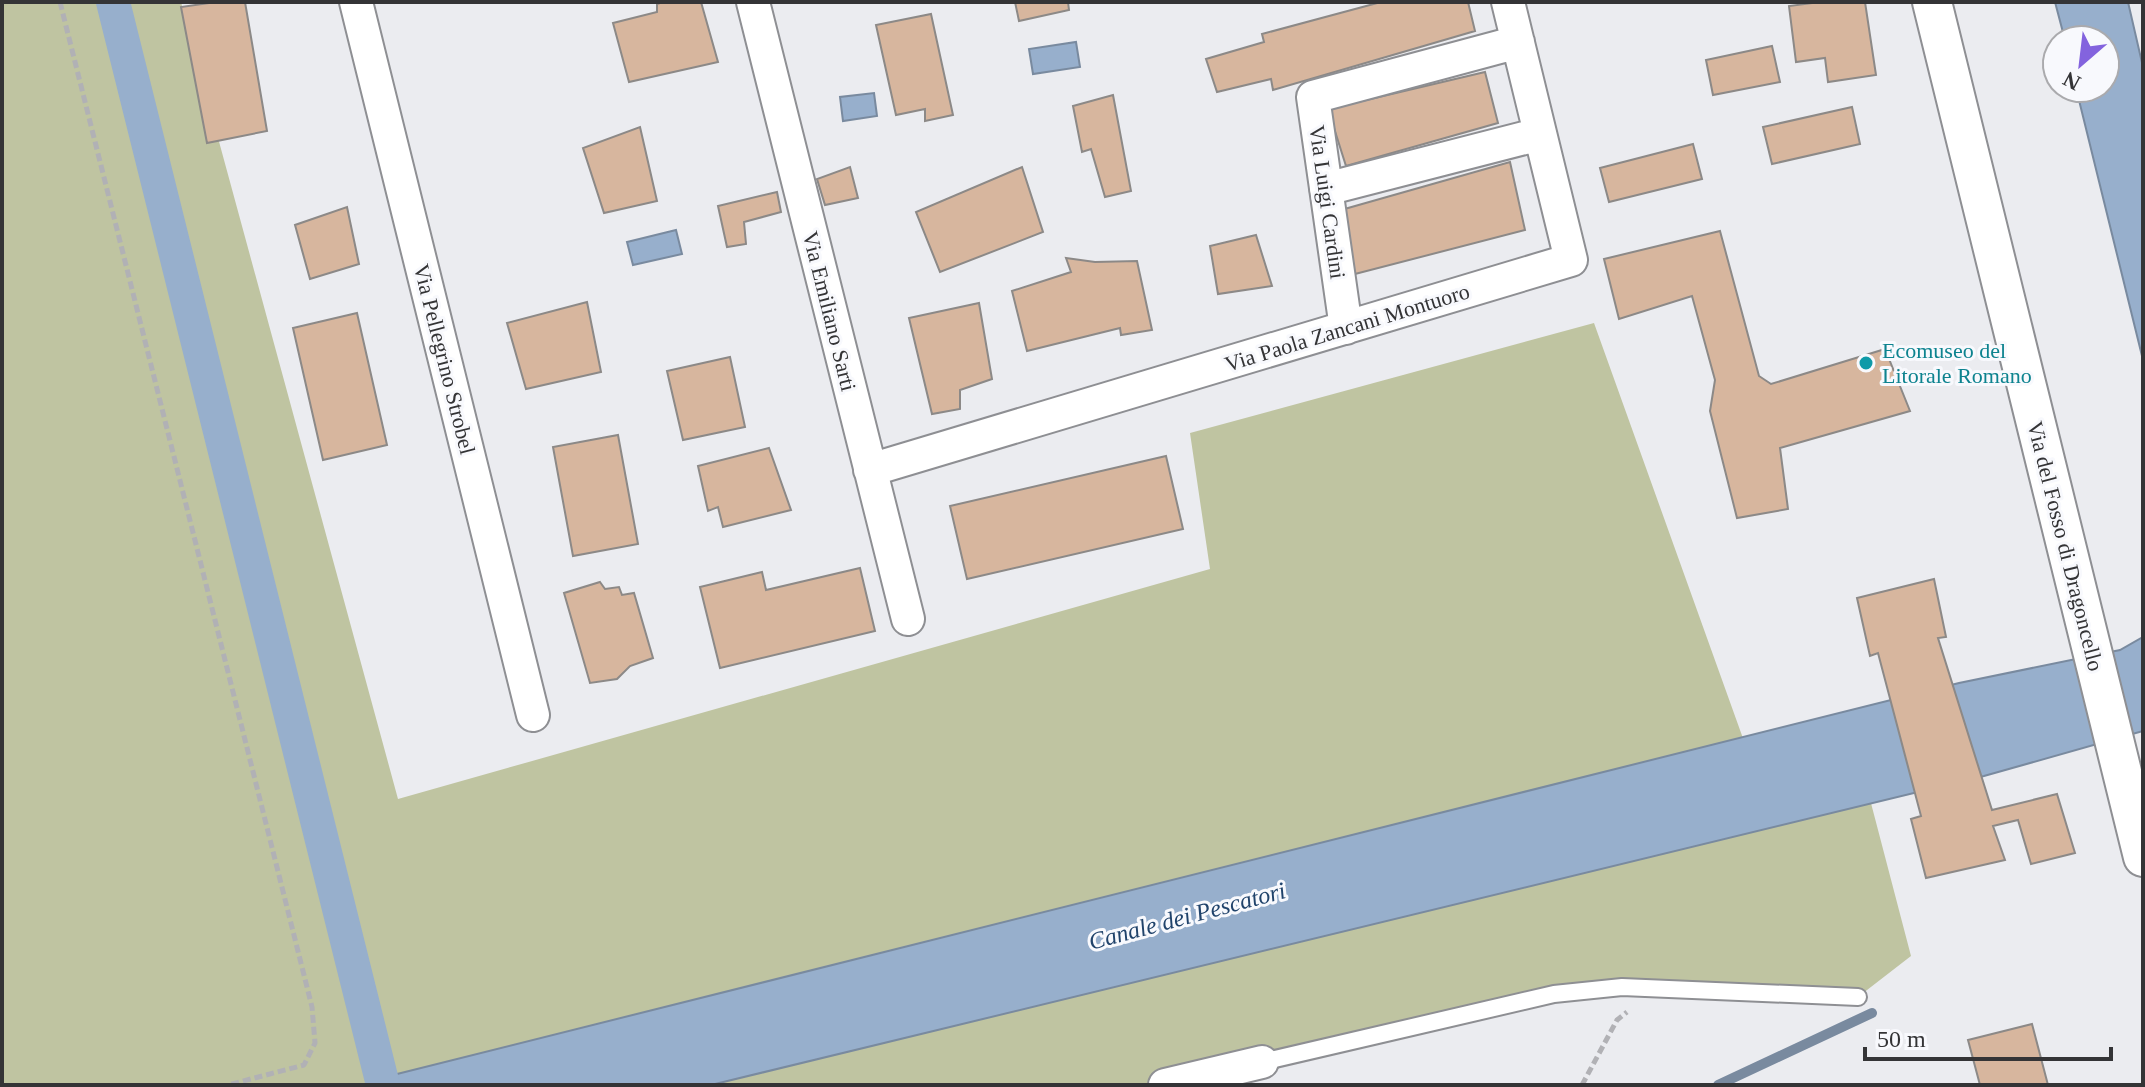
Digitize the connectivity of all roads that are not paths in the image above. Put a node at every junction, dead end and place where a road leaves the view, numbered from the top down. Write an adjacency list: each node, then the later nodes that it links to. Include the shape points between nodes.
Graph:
1 (356, 2): 11 (street, Via Pellegrino Strobel)
2 (753, 2): 9 (street, Via Emiliano Sarti)
3 (1508, 2): 5 (street, Via Paola Zancani Montuoro)
4 (1932, 2): 12 (street, Via del Fosso di Dragoncello)
5 (1518, 42): 6 (street, Via Paola Zancani Montuoro); 7 (street, Via Luigi Cardini, via 1313,97)
6 (1540, 134): 7 (street); 8 (street, Via Paola Zancani Montuoro, via 1571,260)
7 (1326, 189): 8 (street, Via Luigi Cardini)
8 (1346, 328): 9 (street, Via Paola Zancani Montuoro)
9 (870, 470): 10 (street, Via Emiliano Sarti)
10 (908, 619)
11 (533, 715)
12 (2143, 857)
13 (1858, 997): 14 (lane, via 1673,987 1554,994)
14 (1262, 1062): 15 (street)
15 (1165, 1085)

